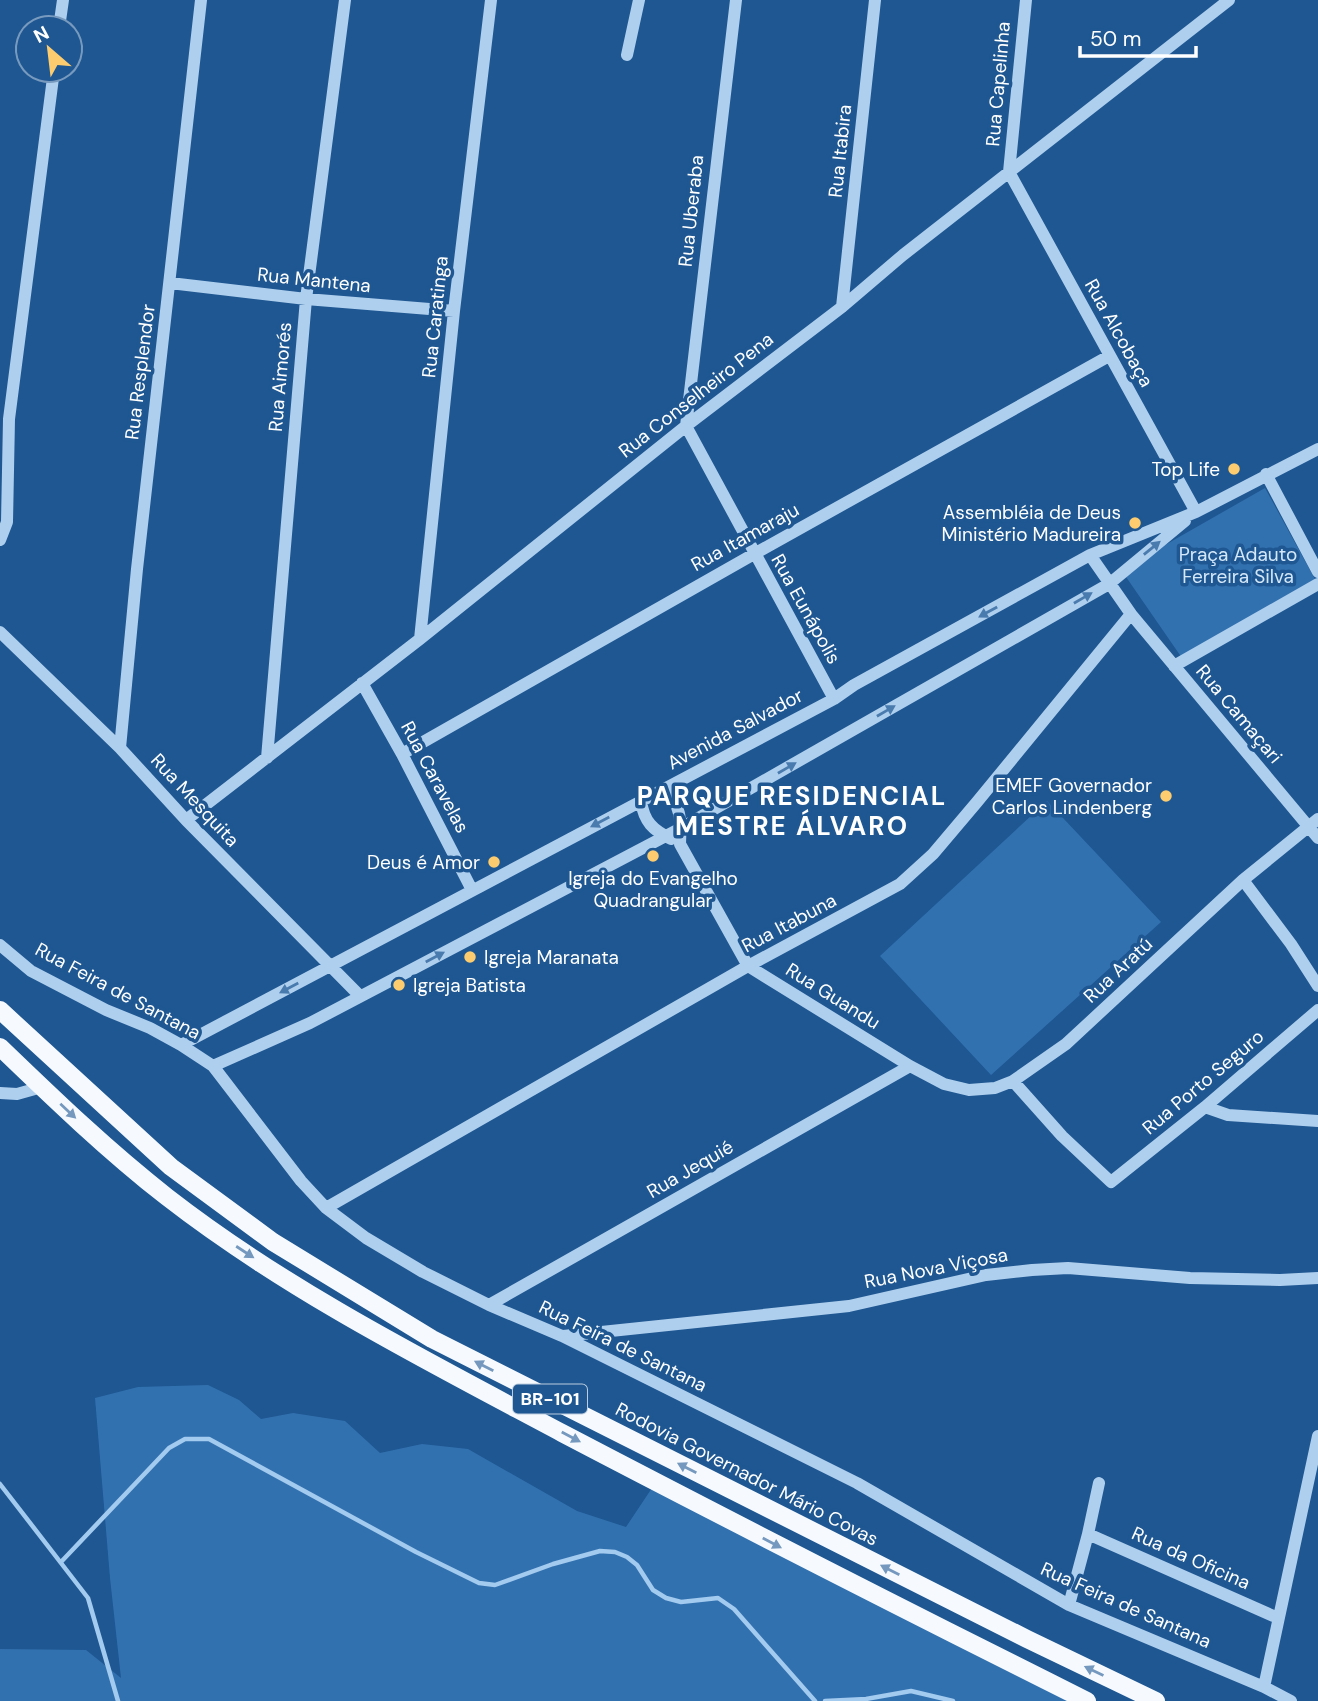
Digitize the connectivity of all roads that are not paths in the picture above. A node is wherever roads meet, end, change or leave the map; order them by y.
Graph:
1 (201, 0) edge
2 (345, 0) edge
3 (491, 0) edge
4 (639, 0) edge
5 (736, 0) edge
6 (876, 0) edge
7 (1026, 0) edge
8 (1229, 0) edge
9 (1218, 4) edge
10 (627, 55) dead end
11 (52, 84) edge
12 (1009, 172) junction
13 (170, 283) junction
14 (306, 299) junction
15 (842, 307) junction
16 (454, 312) junction
17 (1109, 356) junction
18 (0, 405) edge
19 (9, 419) junction
20 (686, 426) junction
21 (1318, 449) edge
22 (1266, 474) junction
23 (1196, 512) junction
24 (0, 540) edge
25 (754, 554) junction
26 (1090, 555) junction
27 (1318, 572) edge
28 (1109, 584) junction
29 (1318, 584) edge
30 (1130, 614) junction
31 (0, 632) edge
32 (420, 639) junction
33 (1174, 666) junction
34 (362, 683) junction
35 (834, 699) junction
36 (120, 748) junction
37 (402, 754) junction
38 (267, 758) junction
39 (663, 789) junction
40 (641, 801) junction
41 (186, 820) junction
42 (1313, 824) edge
43 (681, 828) junction
44 (666, 836) junction
45 (1318, 838) edge
46 (680, 844) junction
47 (1243, 880) junction
48 (472, 890) junction
49 (0, 945) edge
50 (331, 966) junction
51 (748, 966) junction
52 (1318, 986) edge
53 (359, 996) junction
54 (0, 1010) edge
55 (1318, 1010) edge
56 (181, 1045) junction
57 (0, 1047) edge
58 (213, 1066) junction
59 (910, 1066) junction
60 (1013, 1081) junction
61 (42, 1087) junction
62 (0, 1093) edge
63 (1205, 1107) junction
64 (1318, 1121) edge
65 (326, 1208) junction
66 (1318, 1278) edge
67 (489, 1305) junction
68 (562, 1336) junction
69 (1318, 1436) edge
70 (1098, 1482) dead end
71 (1088, 1534) junction
72 (1069, 1605) junction
73 (1278, 1618) junction
74 (1264, 1687) junction
75 (1087, 1701) edge
76 (1156, 1701) edge
77 (1291, 1701) edge

1 - 13 street, Rua Resplendor
2 - 14 street, Rua Aimorés
3 - 16 street, Rua Caratinga
4 - 10 street
5 - 20 street, Rua Uberaba
6 - 15 street, Rua Itabira
7 - 12 street, Rua Capelinha
8 - 9 street, Rua Conselheiro Pena
9 - 12 street, Rua Conselheiro Pena
11 - 19 street
12 - 15 street, Rua Conselheiro Pena
12 - 17 street, Rua Alcobaça
13 - 14 street, Rua Mantena
13 - 36 street, Rua Resplendor
14 - 16 street, Rua Mantena
14 - 38 street, Rua Aimorés
15 - 20 street, Rua Conselheiro Pena
16 - 32 street, Rua Caratinga
17 - 23 street, Rua Alcobaça
17 - 25 street, Rua Itamaraju
18 - 19 street
19 - 24 street
20 - 25 street, Rua Eunápolis
20 - 32 street, Rua Conselheiro Pena
21 - 22 street, Avenida Salvador
22 - 23 street, Avenida Salvador
22 - 27 street
23 - 26 street, Avenida Salvador
28 -> 23 street, Avenida Salvador
25 - 35 street, Rua Eunápolis
25 - 37 street, Rua Itamaraju
26 - 28 street
26 -> 35 street, Avenida Salvador
28 - 30 street
43 -> 28 street, Avenida Salvador
29 - 33 street
30 - 33 street, Rua Camaçari
30 - 51 street, Rua Itabuna
31 - 36 street, Rua Mesquita
32 - 34 street, Rua Conselheiro Pena
33 - 42 street, Rua Camaçari
34 - 37 street, Rua Caravelas
34 - 38 street, Rua Conselheiro Pena
35 - 39 street, Avenida Salvador
36 - 41 street, Rua Mesquita
37 - 48 street, Rua Caravelas
38 - 41 street, Rua Conselheiro Pena
39 - 40 street, Avenida Salvador
39 - 43 street
40 - 44 street
40 -> 48 street, Avenida Salvador
41 - 50 street, Rua Mesquita
42 - 45 street, Rua Camaçari
42 - 47 street, Rua Aratú
43 - 44 street, Avenida Salvador
43 - 46 street
44 - 46 street
53 -> 44 street, Avenida Salvador
46 - 51 street, Rua Guandu
47 - 52 street
47 - 60 street, Rua Aratú
48 - 50 street, Avenida Salvador
49 - 56 street, Rua Feira de Santana
50 - 53 street, Rua Mesquita
50 -> 56 street, Avenida Salvador
51 - 59 street, Rua Guandu
51 - 65 street, Rua Itabuna
53 - 58 street, Avenida Salvador
76 -> 54 main road, Rodovia Governador Mário Covas / BR-101
55 - 63 street, Rua Porto Seguro
56 - 58 street, Rua Feira de Santana
57 - 61 main road, BR-101
58 - 65 street, Rua Feira de Santana
59 - 60 street, Rua Aratú
59 - 67 street, Rua Jequié
60 - 63 street, Rua Porto Seguro
61 - 62 street
61 -> 75 main road, BR-101
63 - 64 street
65 - 67 street, Rua Feira de Santana
66 - 68 street, Rua Nova Viçosa
67 - 68 street, Rua Feira de Santana
68 - 72 street, Rua Feira de Santana
69 - 73 street
70 - 71 street
71 - 72 street
71 - 73 street, Rua da Oficina
72 - 74 street, Rua Feira de Santana
73 - 74 street
74 - 77 street, Rua Feira de Santana

